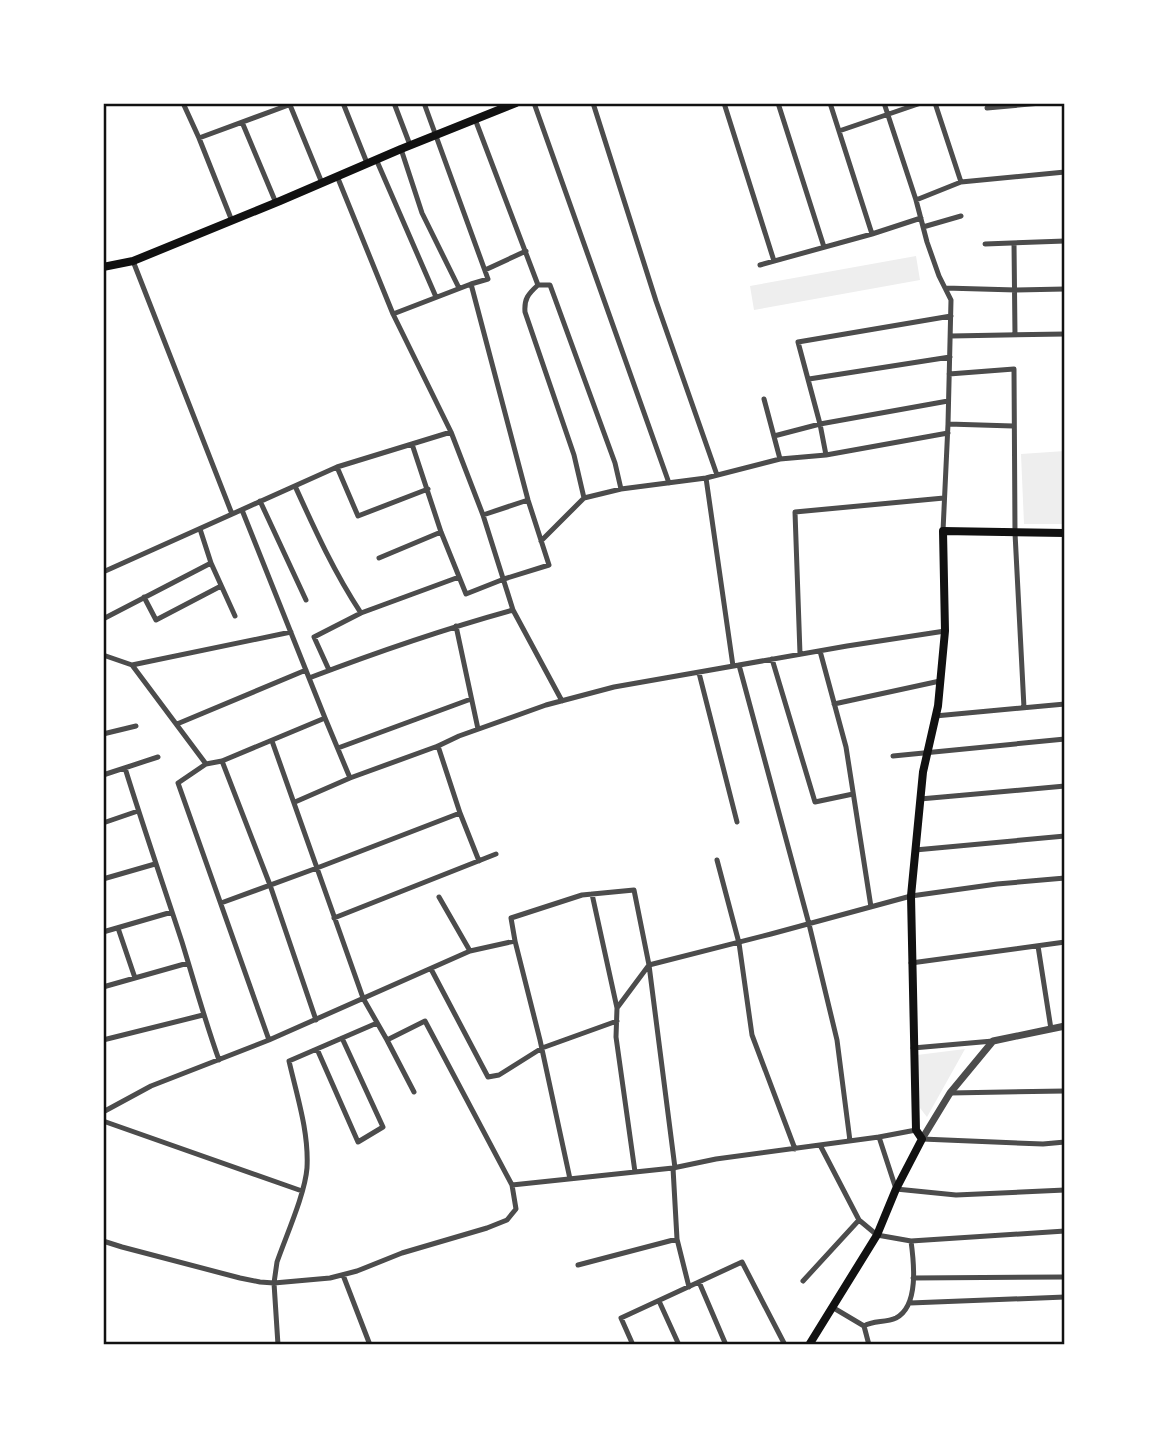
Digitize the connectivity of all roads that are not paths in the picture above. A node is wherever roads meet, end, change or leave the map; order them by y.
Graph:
1 (183, 103) edge
2 (344, 103) edge
3 (394, 103) edge
4 (424, 103) edge
5 (516, 103) edge
6 (534, 103) edge
7 (593, 103) edge
8 (724, 103) edge
9 (778, 103) edge
10 (830, 103) edge
11 (884, 103) edge
12 (921, 103) edge
13 (935, 103) edge
14 (1041, 103) edge
15 (292, 104) edge
16 (498, 107) edge
17 (987, 108) dead end
18 (888, 114) junction
19 (475, 119) junction
20 (242, 122) junction
21 (839, 131) junction
22 (437, 135) junction
23 (199, 138) junction
24 (410, 145) junction
25 (401, 149) junction
26 (376, 159) junction
27 (367, 163) junction
28 (1065, 172) edge
29 (337, 176) junction
30 (961, 182) junction
31 (322, 183) junction
32 (916, 200) junction
33 (276, 202) junction
34 (961, 216) dead end
35 (921, 218) junction
36 (232, 221) junction
37 (923, 227) junction
38 (872, 234) junction
39 (1065, 242) edge
40 (1014, 243) junction
41 (985, 244) dead end
42 (824, 247) junction
43 (526, 251) junction
44 (133, 261) junction
45 (774, 261) junction
46 (760, 265) dead end
47 (103, 267) edge
48 (485, 270) junction
49 (471, 284) junction
50 (538, 285) junction
51 (459, 288) junction
52 (945, 288) junction
53 (1065, 289) edge
54 (1016, 290) junction
55 (436, 297) junction
56 (393, 314) junction
57 (951, 316) junction
58 (1065, 334) edge
59 (1015, 335) junction
60 (951, 336) junction
61 (950, 357) junction
62 (949, 374) junction
63 (809, 379) junction
64 (764, 399) dead end
65 (948, 401) junction
66 (821, 424) junction
67 (948, 424) junction
68 (1013, 426) junction
69 (451, 432) junction
70 (948, 433) junction
71 (774, 436) junction
72 (412, 444) junction
73 (826, 455) junction
74 (780, 459) junction
75 (337, 467) junction
76 (717, 475) junction
77 (706, 478) junction
78 (669, 484) junction
79 (295, 486) junction
80 (428, 489) junction
81 (621, 489) junction
82 (584, 498) junction
83 (944, 498) junction
84 (528, 500) junction
85 (260, 501) junction
86 (242, 510) junction
87 (232, 514) junction
88 (483, 515) junction
89 (200, 529) junction
90 (943, 531) junction
91 (441, 532) junction
92 (1015, 533) junction
93 (1065, 533) edge
94 (541, 541) junction
95 (379, 558) dead end
96 (211, 563) junction
97 (103, 572) edge
98 (459, 577) junction
99 (504, 579) junction
100 (221, 586) junction
101 (144, 597) junction
102 (306, 600) dead end
103 (513, 610) junction
104 (361, 613) junction
105 (235, 616) dead end
106 (103, 619) edge
107 (456, 626) junction
108 (945, 631) junction
109 (291, 632) junction
110 (820, 651) junction
111 (800, 654) junction
112 (105, 659) edge
113 (772, 659) junction
114 (736, 665) junction
115 (132, 666) junction
116 (306, 670) junction
117 (329, 670) junction
118 (699, 673) junction
119 (309, 678) junction
120 (940, 681) junction
121 (471, 699) junction
122 (562, 701) junction
123 (834, 704) junction
124 (1065, 704) edge
125 (1024, 708) junction
126 (935, 716) junction
127 (325, 718) junction
128 (177, 724) junction
129 (136, 726) dead end
130 (478, 729) junction
131 (103, 734) edge
132 (1065, 739) edge
133 (272, 741) junction
134 (438, 746) junction
135 (338, 748) junction
136 (927, 752) junction
137 (893, 756) dead end
138 (158, 757) dead end
139 (222, 761) junction
140 (206, 764) junction
141 (125, 768) junction
142 (103, 775) edge
143 (350, 778) junction
144 (1065, 786) edge
145 (853, 794) junction
146 (920, 799) junction
147 (295, 802) junction
148 (138, 810) junction
149 (460, 813) junction
150 (737, 822) dead end
151 (103, 823) edge
152 (1065, 836) edge
153 (915, 850) junction
154 (496, 855) dead end
155 (717, 860) dead end
156 (479, 861) junction
157 (155, 864) junction
158 (317, 868) junction
159 (1065, 878) edge
160 (103, 879) edge
161 (270, 885) junction
162 (592, 894) junction
163 (911, 896) junction
164 (439, 898) dead end
165 (221, 902) junction
166 (871, 907) junction
167 (172, 912) junction
168 (334, 918) junction
169 (810, 924) junction
170 (118, 928) junction
171 (103, 932) edge
172 (515, 941) junction
173 (1065, 942) edge
174 (739, 943) junction
175 (1038, 946) junction
176 (470, 951) junction
177 (188, 963) junction
178 (911, 963) junction
179 (649, 965) junction
180 (431, 969) junction
181 (135, 978) junction
182 (103, 986) edge
183 (363, 999) junction
184 (617, 1008) junction
185 (203, 1015) junction
186 (316, 1020) junction
187 (617, 1021) junction
188 (377, 1023) junction
189 (1065, 1026) edge
190 (1051, 1029) junction
191 (342, 1038) junction
192 (103, 1040) edge
193 (269, 1040) junction
194 (387, 1040) junction
195 (993, 1041) junction
196 (542, 1048) junction
197 (913, 1048) junction
198 (317, 1049) junction
199 (219, 1060) junction
200 (1065, 1091) edge
201 (414, 1092) dead end
202 (950, 1093) junction
203 (103, 1112) edge
204 (103, 1121) edge
205 (916, 1130) junction
206 (879, 1138) junction
207 (922, 1139) junction
208 (850, 1141) junction
209 (1065, 1142) edge
210 (820, 1145) junction
211 (795, 1149) junction
212 (674, 1168) junction
213 (635, 1172) junction
214 (570, 1179) junction
215 (512, 1185) junction
216 (896, 1189) junction
217 (1065, 1190) edge
218 (302, 1191) junction
219 (859, 1220) junction
220 (1065, 1231) edge
221 (877, 1235) junction
222 (677, 1238) junction
223 (103, 1241) edge
224 (911, 1241) junction
225 (578, 1265) dead end
226 (343, 1275) junction
227 (1065, 1277) edge
228 (913, 1278) junction
229 (803, 1281) dead end
230 (699, 1282) junction
231 (274, 1283) junction
232 (688, 1287) junction
233 (1065, 1297) edge
234 (659, 1300) junction
235 (910, 1303) junction
236 (832, 1307) junction
237 (864, 1326) junction
238 (278, 1345) edge
239 (370, 1345) edge
240 (633, 1345) edge
241 (679, 1345) edge
242 (726, 1345) edge
243 (785, 1345) edge
244 (809, 1345) edge
245 (869, 1345) edge

1 - 23 street
2 - 27 street
3 - 24 street
4 - 22 street
5 - 16 main road
6 - 78 street
7 - 76 street
8 - 45 street
9 - 42 street
10 - 21 street
11 - 18 street
12 - 18 street
13 - 30 street
14 - 17 street
15 - 20 street
15 - 31 street
16 - 19 main road
18 - 21 street
18 - 32 street
19 - 22 main road
19 - 43 street
20 - 23 street
20 - 33 street
21 - 38 street
22 - 24 main road
22 - 48 street
23 - 36 street
24 - 25 main road
25 - 26 main road
25 - 51 street
26 - 27 main road
26 - 55 street
27 - 29 main road
28 - 30 street
29 - 31 main road
29 - 56 street
30 - 32 street
31 - 33 main road
32 - 35 street
33 - 36 main road
34 - 37 street
35 - 37 street
35 - 38 street
36 - 44 main road
37 - 52 street
38 - 42 street
39 - 40 street
40 - 41 street
40 - 54 street
42 - 45 street
43 - 48 street
43 - 50 street
44 - 47 main road
44 - 87 street
45 - 46 street
48 - 49 street
49 - 51 street
49 - 84 street
50 - 81 street
50 - 82 street
51 - 55 street
52 - 54 street
52 - 57 street
53 - 54 street
54 - 59 street
55 - 56 street
56 - 69 street
57 - 60 street
57 - 63 street
58 - 59 street
59 - 60 street
60 - 61 street
61 - 62 street
61 - 63 street
62 - 65 street
62 - 68 street
63 - 66 street
64 - 71 street
65 - 66 street
65 - 67 street
66 - 71 street
66 - 73 street
67 - 68 street
67 - 70 street
68 - 92 street
69 - 72 street
69 - 88 street
70 - 73 street
70 - 83 street
71 - 74 street
72 - 75 street
72 - 80 street
73 - 74 street
74 - 76 street
75 - 79 street
75 - 80 street
76 - 77 street
77 - 78 street
77 - 114 street
78 - 81 street
79 - 85 street
79 - 104 street
80 - 91 street
81 - 82 street
82 - 94 street
83 - 90 street
83 - 111 street
84 - 88 street
84 - 94 street
85 - 86 street
85 - 102 street
86 - 87 street
86 - 109 street
87 - 89 street
88 - 99 street
89 - 96 street
89 - 97 street
90 - 92 main road
90 - 108 main road
91 - 95 street
91 - 98 street
92 - 93 main road
92 - 125 street
94 - 99 street
96 - 100 street
96 - 101 street
98 - 99 street
98 - 104 street
99 - 103 street
100 - 101 street
100 - 105 street
101 - 106 street
103 - 107 street
103 - 122 street
104 - 117 street
107 - 117 street
107 - 121 street
108 - 110 street
108 - 120 main road
109 - 115 street
109 - 116 street
110 - 111 street
110 - 123 street
111 - 113 street
112 - 115 street
113 - 114 street
113 - 145 street
114 - 118 street
114 - 169 street
115 - 128 street
116 - 119 street
116 - 128 street
117 - 119 street
118 - 122 street
118 - 150 street
119 - 127 street
120 - 123 street
120 - 126 main road
121 - 130 street
121 - 135 street
122 - 130 street
123 - 145 street
124 - 125 street
125 - 126 street
126 - 136 main road
127 - 133 street
127 - 135 street
128 - 140 street
129 - 131 street
130 - 134 street
132 - 136 street
133 - 139 street
133 - 147 street
134 - 143 street
134 - 149 street
135 - 143 street
136 - 137 street
136 - 146 main road
138 - 141 street
139 - 140 street
139 - 161 street
140 - 165 street
141 - 142 street
141 - 148 street
143 - 147 street
144 - 146 street
145 - 166 street
146 - 153 main road
147 - 158 street
148 - 151 street
148 - 157 street
149 - 156 street
149 - 158 street
152 - 153 street
153 - 163 main road
154 - 156 street
155 - 174 street
156 - 168 street
157 - 160 street
157 - 167 street
158 - 161 street
158 - 168 street
159 - 163 street
161 - 165 street
161 - 186 street
162 - 172 street
162 - 179 street
162 - 184 street
163 - 166 street
163 - 178 main road
164 - 176 street
165 - 193 street
166 - 169 street
167 - 170 street
167 - 177 street
168 - 183 street
169 - 174 street
169 - 208 street
170 - 171 street
170 - 181 street
172 - 176 street
172 - 196 street
173 - 175 street
174 - 179 street
174 - 211 street
175 - 178 street
175 - 190 street
176 - 180 street
177 - 181 street
177 - 185 street
178 - 197 main road
179 - 184 street
179 - 212 street
180 - 183 street
180 - 196 street
181 - 182 street
183 - 186 street
183 - 188 street
184 - 187 street
185 - 192 street
185 - 199 street
186 - 193 street
187 - 196 street
187 - 213 street
188 - 191 street
188 - 194 street
189 - 190 street
190 - 195 street
191 - 198 street
191 - 198 street
193 - 199 street
194 - 201 street
194 - 215 street
195 - 197 street
195 - 202 street
196 - 214 street
197 - 205 main road
198 - 218 street
199 - 203 street
200 - 202 street
202 - 207 street
204 - 218 street
205 - 206 street
205 - 207 main road
206 - 208 street
206 - 216 street
207 - 209 street
207 - 216 main road
208 - 210 street
210 - 211 street
210 - 219 street
211 - 212 street
212 - 213 street
212 - 222 street
213 - 214 street
214 - 215 street
215 - 226 street
216 - 217 street
216 - 221 main road
218 - 231 street
219 - 221 street
219 - 229 street
220 - 224 street
221 - 224 street
221 - 236 main road
222 - 225 street
222 - 232 street
223 - 231 street
224 - 228 street
226 - 231 street
226 - 239 street
227 - 228 street
228 - 235 street
230 - 232 street
230 - 242 street
230 - 243 street
231 - 238 street
232 - 234 street
233 - 235 street
234 - 240 street
234 - 241 street
235 - 237 street
236 - 237 street
236 - 244 main road
237 - 245 street

